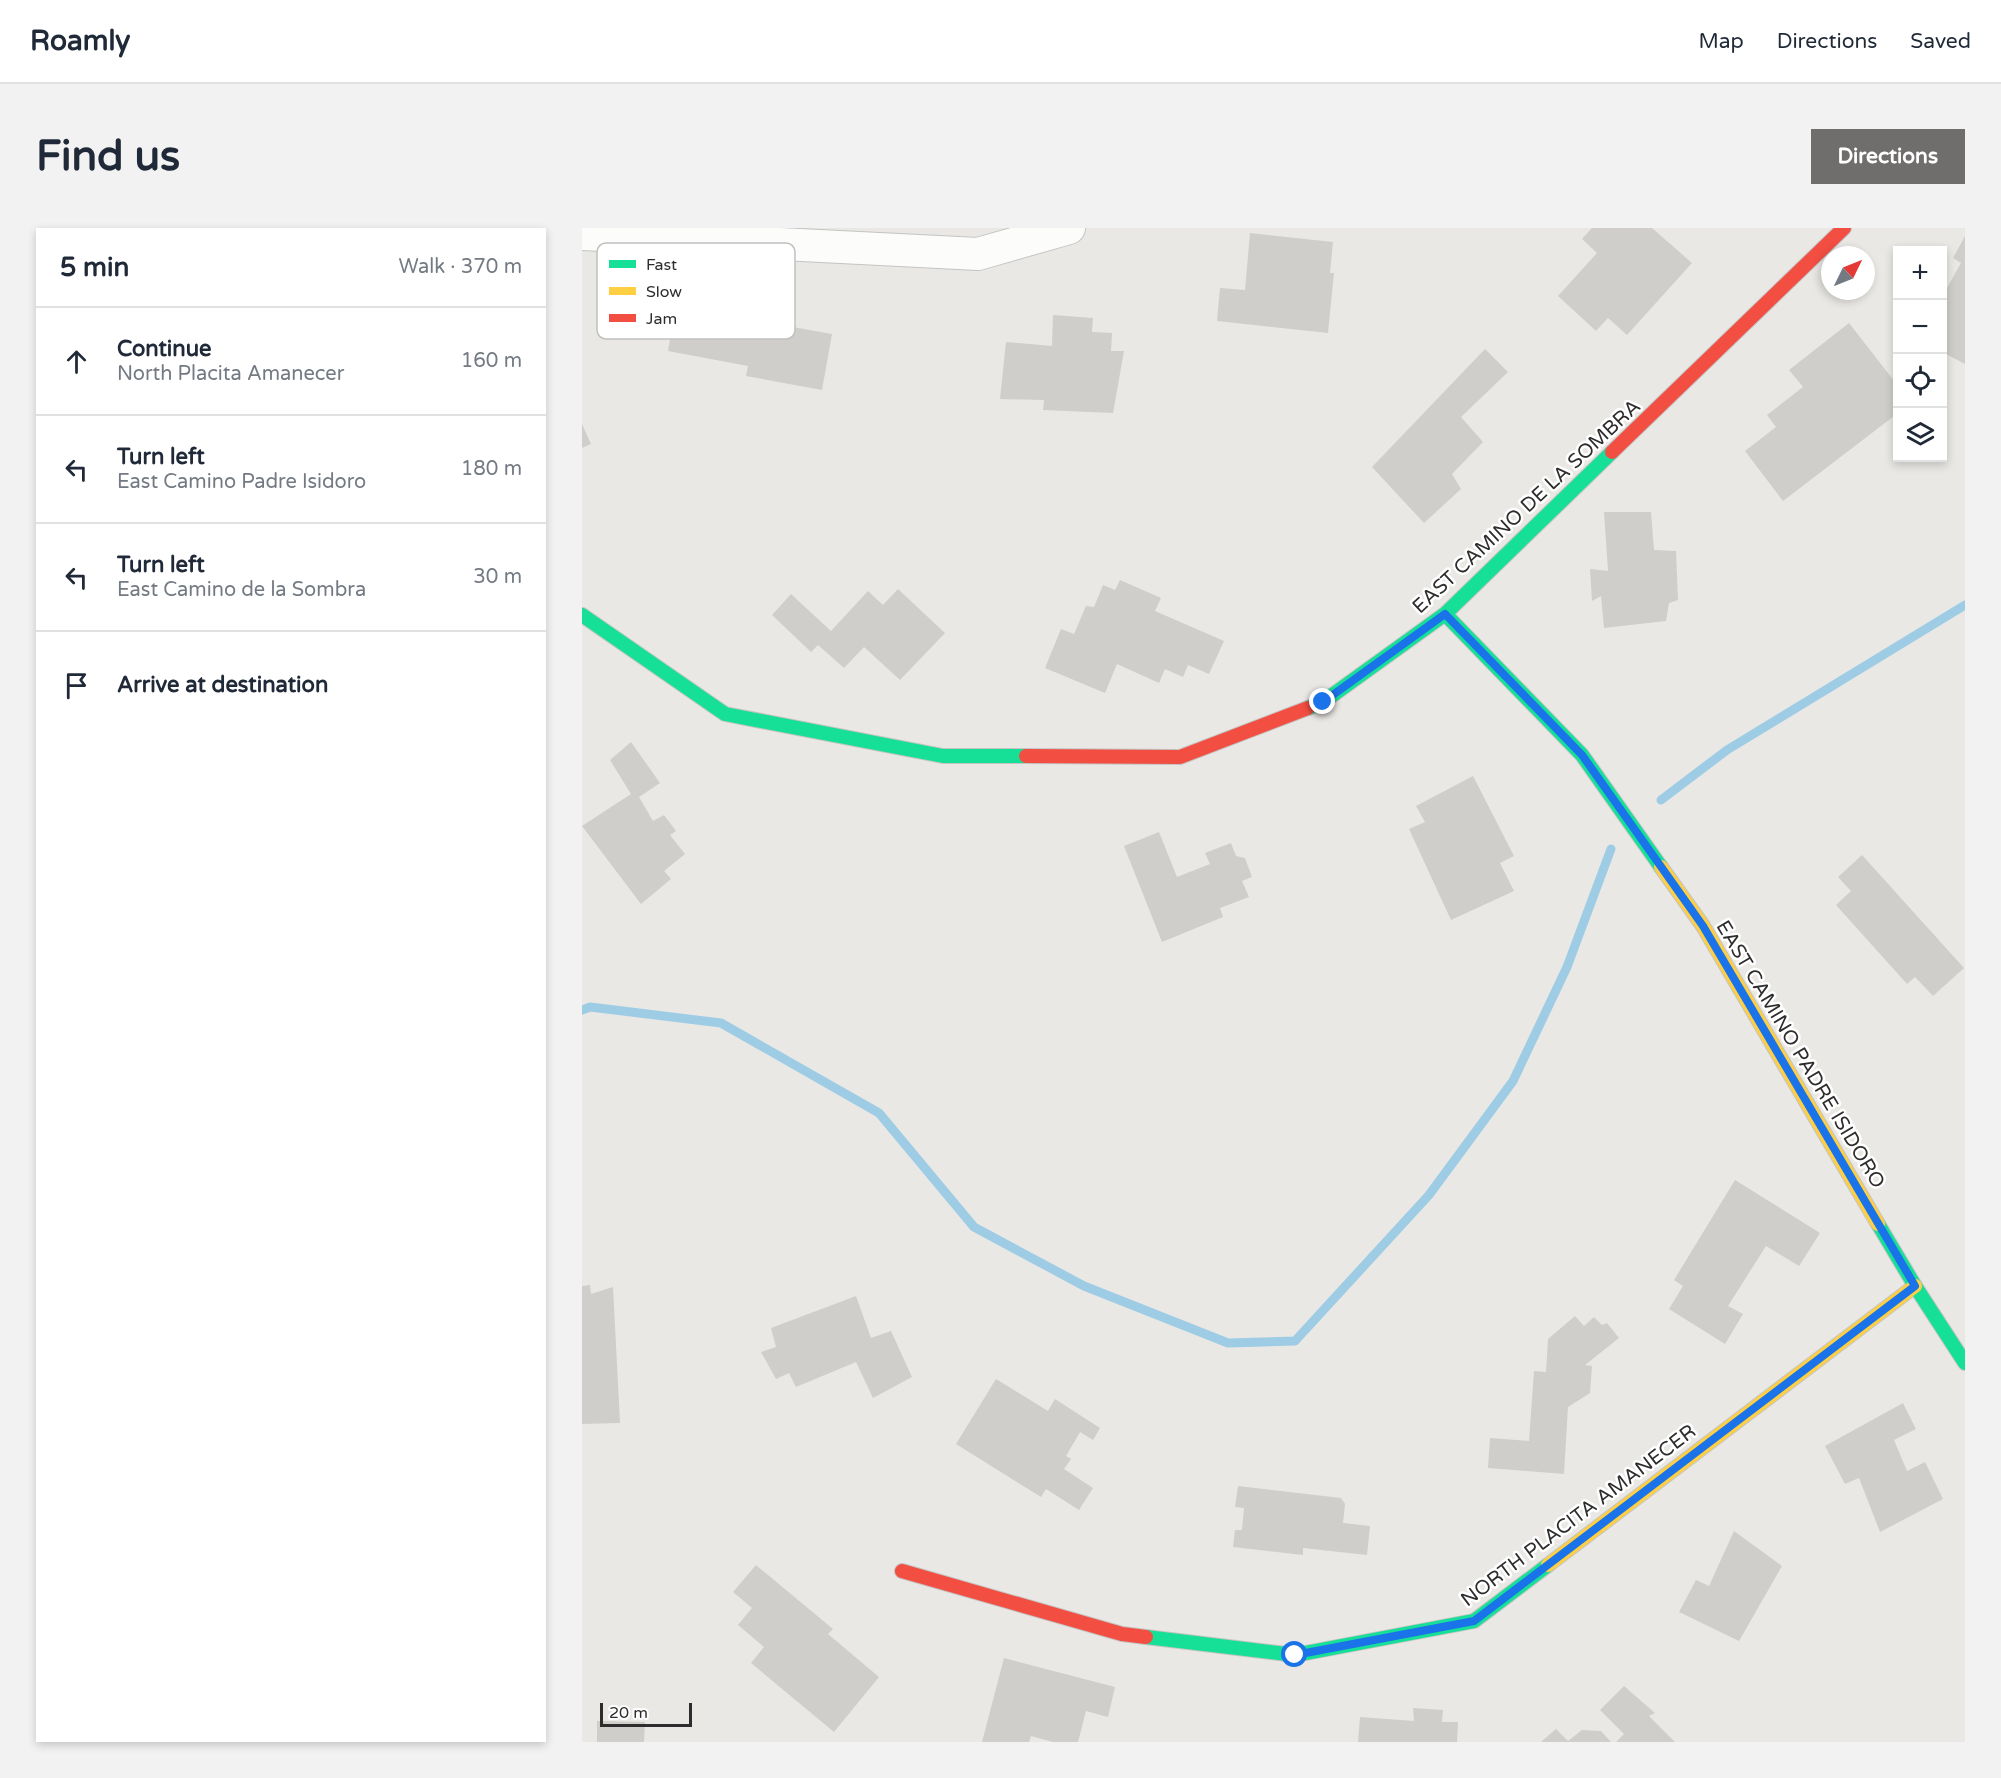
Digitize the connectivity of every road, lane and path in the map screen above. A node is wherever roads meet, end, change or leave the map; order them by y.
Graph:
1 (1069, 228) edge
2 (1844, 228) edge
3 (582, 234) edge
4 (760, 243) edge
5 (795, 245) edge
6 (1445, 614) junction
7 (582, 615) edge
8 (1915, 1286) junction
9 (1965, 1363) edge
10 (902, 1571) dead end

1 - 5 street
2 - 6 street, EAST CAMINO DE LA SOMBRA
3 - 4 street
6 - 7 street, EAST CAMINO DE LA SOMBRA
6 - 8 street, EAST CAMINO PADRE ISIDORO
8 - 9 street, EAST CAMINO PADRE ISIDORO
8 - 10 street, NORTH PLACITA AMANECER

